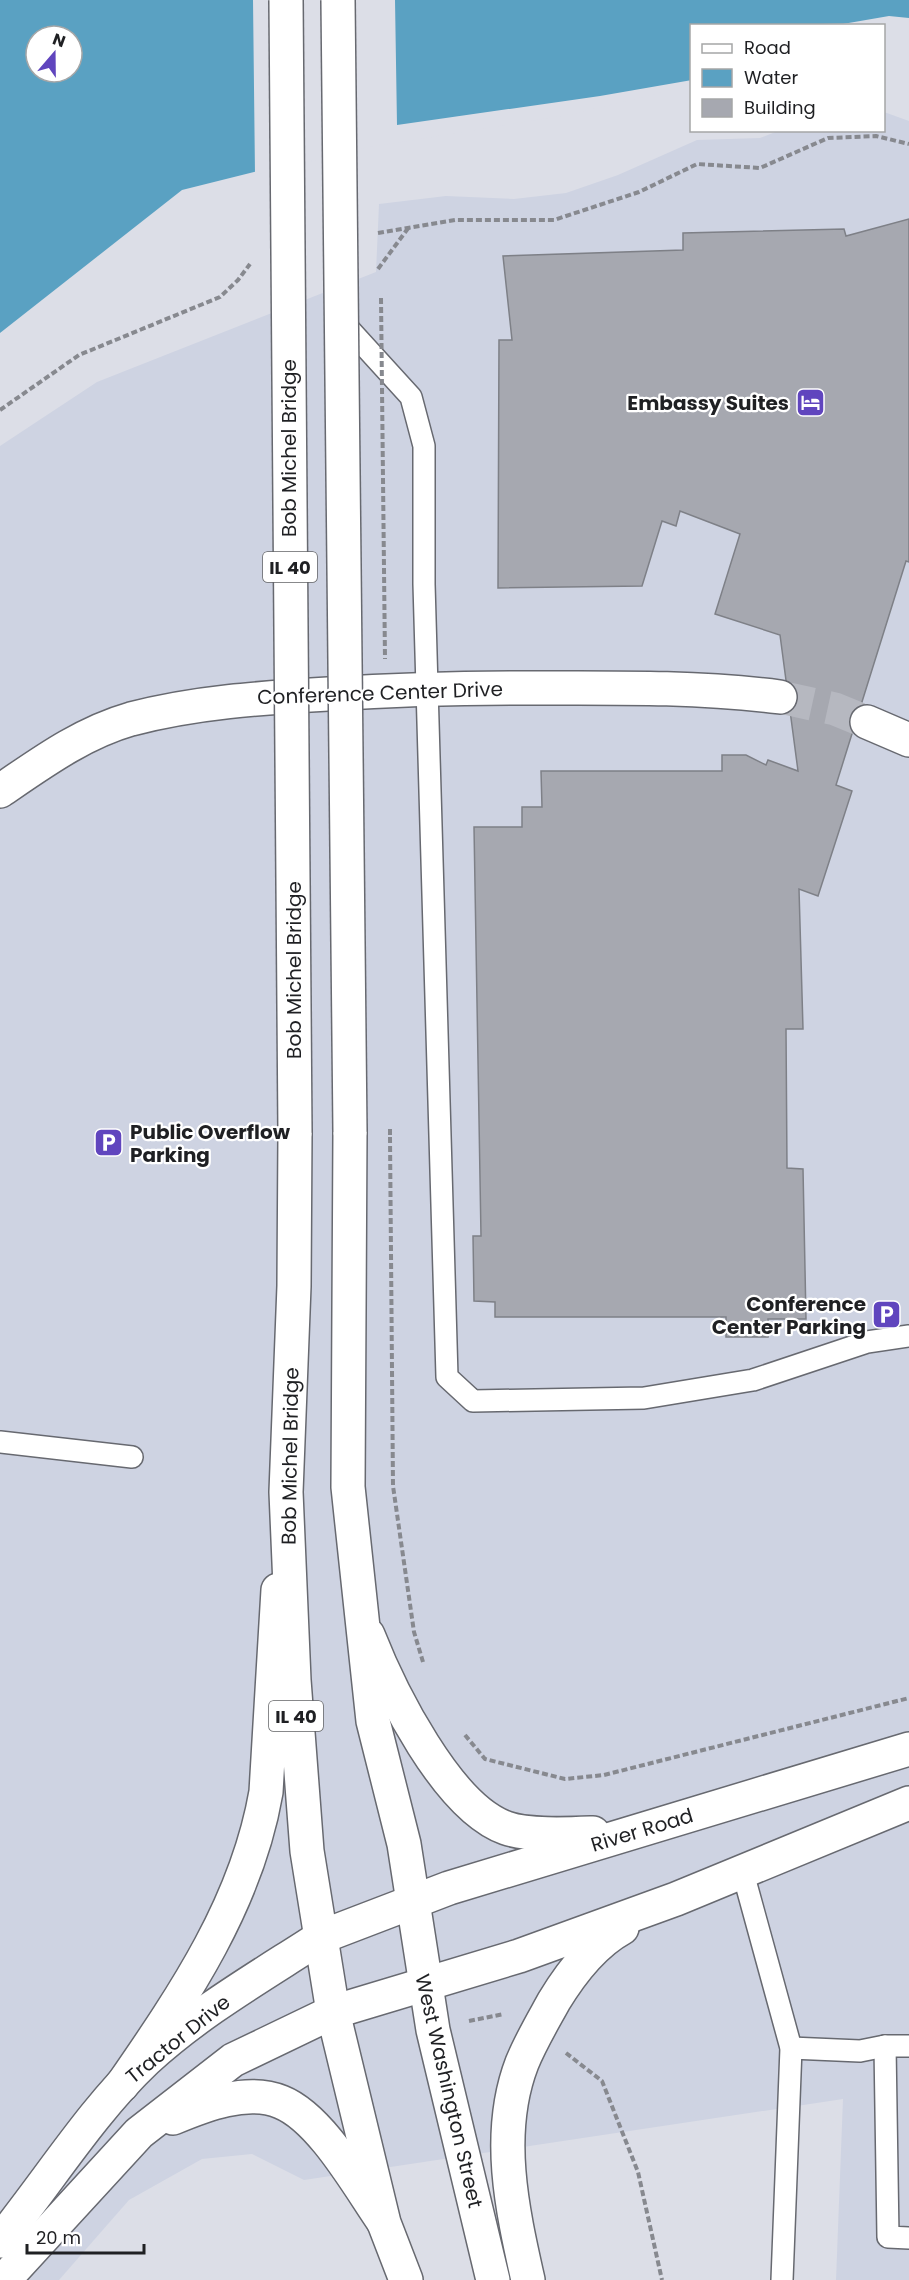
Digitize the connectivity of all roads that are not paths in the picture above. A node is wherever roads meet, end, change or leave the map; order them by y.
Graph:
1 (286, 0) edge
2 (338, 0) edge
3 (339, 318) dead end
4 (427, 688) junction
5 (780, 697) tunnel mouth
6 (867, 722) tunnel mouth
7 (909, 740) edge
8 (0, 791) edge
9 (909, 1336) edge
10 (0, 1442) edge
11 (132, 1457) dead end
12 (286, 1492) junction
13 (362, 1619) junction
14 (909, 1749) edge
15 (909, 1803) edge
16 (689, 1816) junction
17 (743, 1872) junction
18 (676, 1899) junction
19 (412, 1901) junction
20 (375, 1915) joint
21 (321, 1937) junction
22 (411, 1990) junction
23 (333, 2012) junction
24 (885, 2046) junction
25 (909, 2046) edge
26 (791, 2048) junction
27 (122, 2085) junction
28 (139, 2133) junction
29 (384, 2223) junction
30 (9, 2238) edge
31 (909, 2238) edge
32 (2, 2280) edge
33 (406, 2280) edge
34 (493, 2280) edge
35 (528, 2280) edge
36 (782, 2280) edge

1 - 12 main road, Bob Michel Bridge / IL 40, bridge
2 - 13 main road, IL 40, bridge
3 - 4 lane
4 - 5 main road, Conference Center Drive
4 - 8 main road, Conference Center Drive
4 - 9 lane
6 - 7 main road
10 - 11 lane
12 - 21 main road, Bob Michel Bridge / IL 40
12 - 27 main road
13 - 16 main road
13 - 19 main road, IL 40
14 - 16 main road, River Road
15 - 17 main road
16 - 19 main road, River Road
17 - 18 main road
17 - 26 lane
18 - 22 main road
18 - 35 main road
19 - 20 main road, River Road
19 - 22 main road, West Washington Street / IL 40
20 - 21 main road, Tractor Drive
21 - 23 main road, IL 40
21 - 27 main road, Tractor Drive
22 - 23 main road, Tractor Drive
22 - 34 main road, West Washington Street / IL 40
23 - 28 main road, Tractor Drive
23 - 29 main road, IL 40
24 - 25 lane
24 - 26 lane
24 - 31 lane
26 - 36 lane
27 - 30 main road, Tractor Drive
28 - 29 main road
28 - 30 main road, Tractor Drive
29 - 33 main road, IL 40
30 - 32 main road, Tractor Drive

